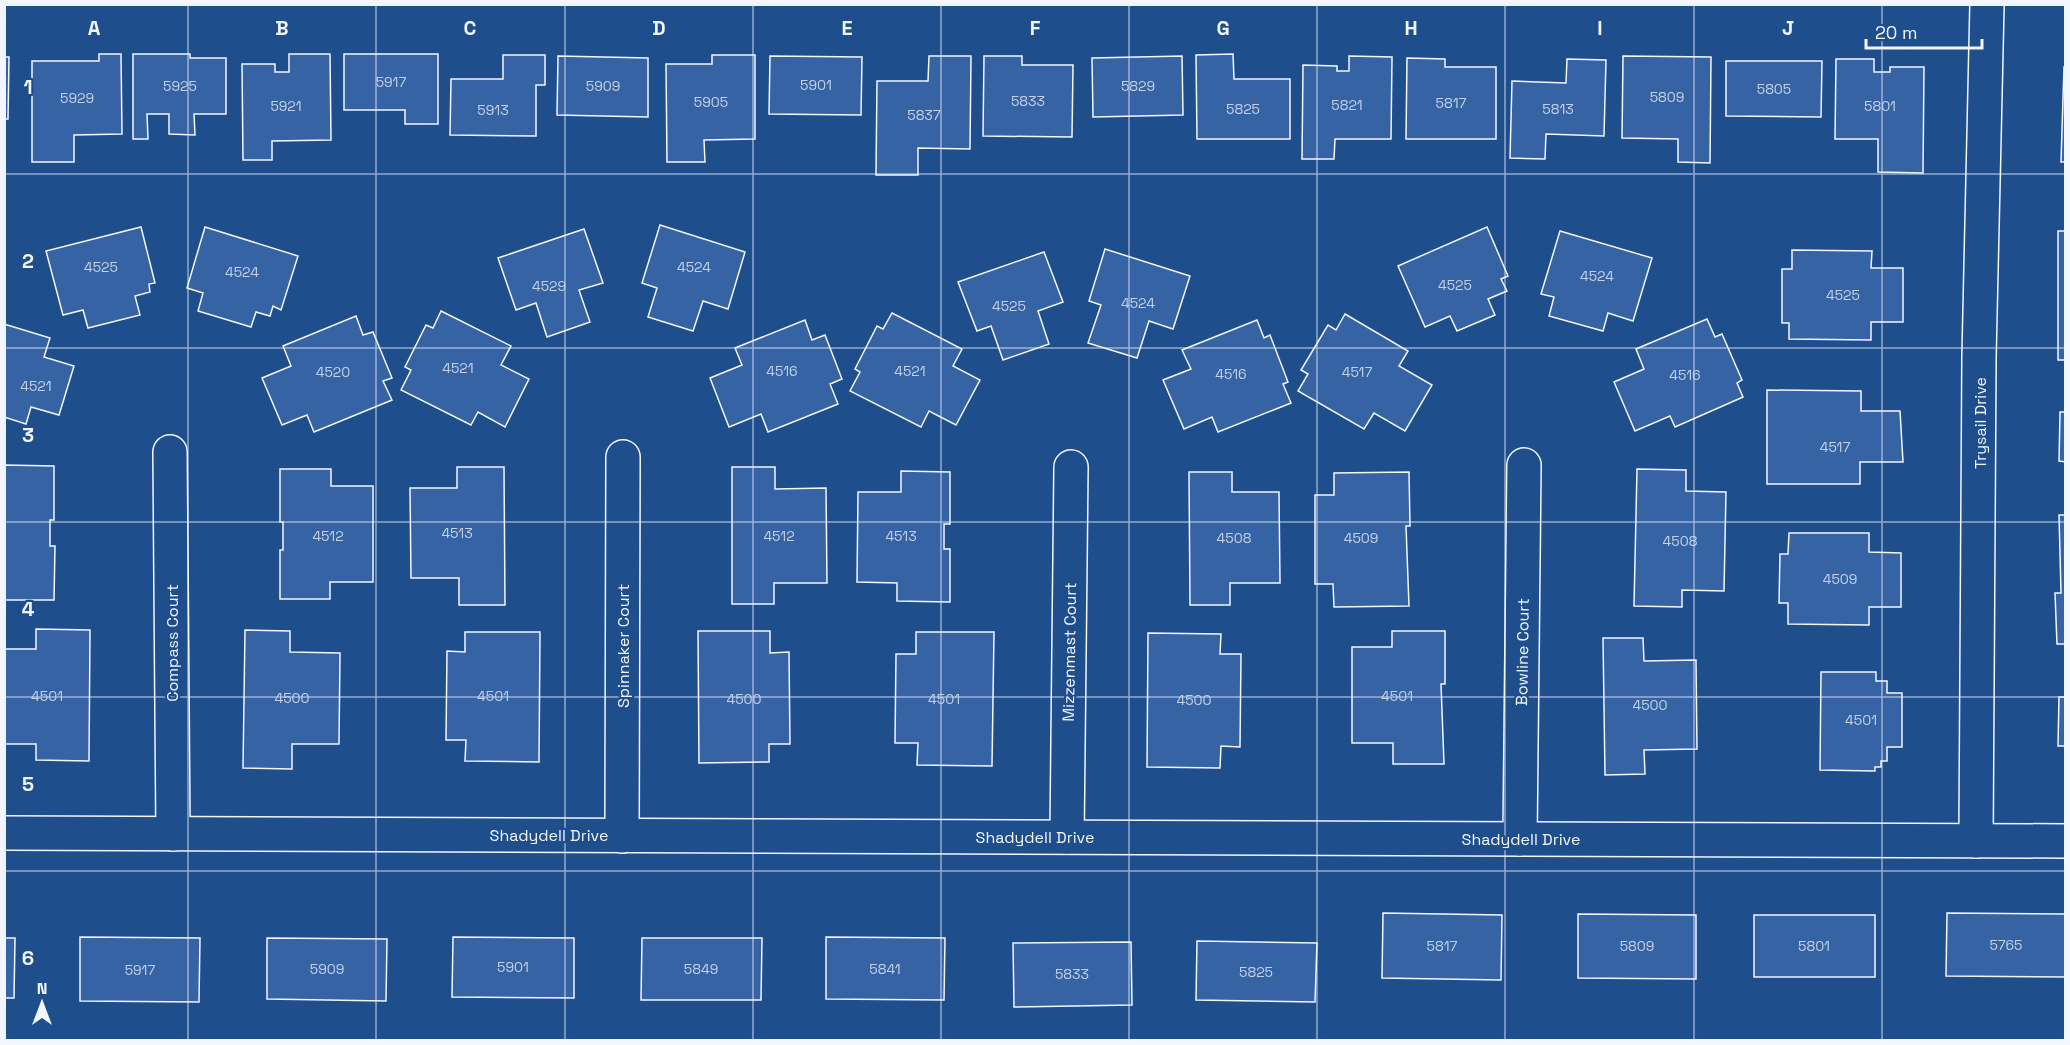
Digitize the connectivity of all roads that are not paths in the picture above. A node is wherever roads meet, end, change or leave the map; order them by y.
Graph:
1 (1987, 4) edge
2 (170, 452) dead end
3 (623, 457) dead end
4 (1524, 465) dead end
5 (1071, 467) dead end
6 (4, 833) edge
7 (173, 834) junction
8 (622, 836) junction
9 (1067, 837) junction
10 (1520, 839) junction
11 (1976, 841) junction
12 (2066, 841) edge

1 - 11 street, Trysail Drive
2 - 7 street, Compass Court
3 - 8 street, Spinnaker Court
4 - 10 street, Bowline Court
5 - 9 street, Mizzenmast Court
6 - 7 street, Shadydell Drive
7 - 8 street, Shadydell Drive
8 - 9 street, Shadydell Drive
9 - 10 street, Shadydell Drive
10 - 11 street, Shadydell Drive
11 - 12 street, Shadydell Drive

